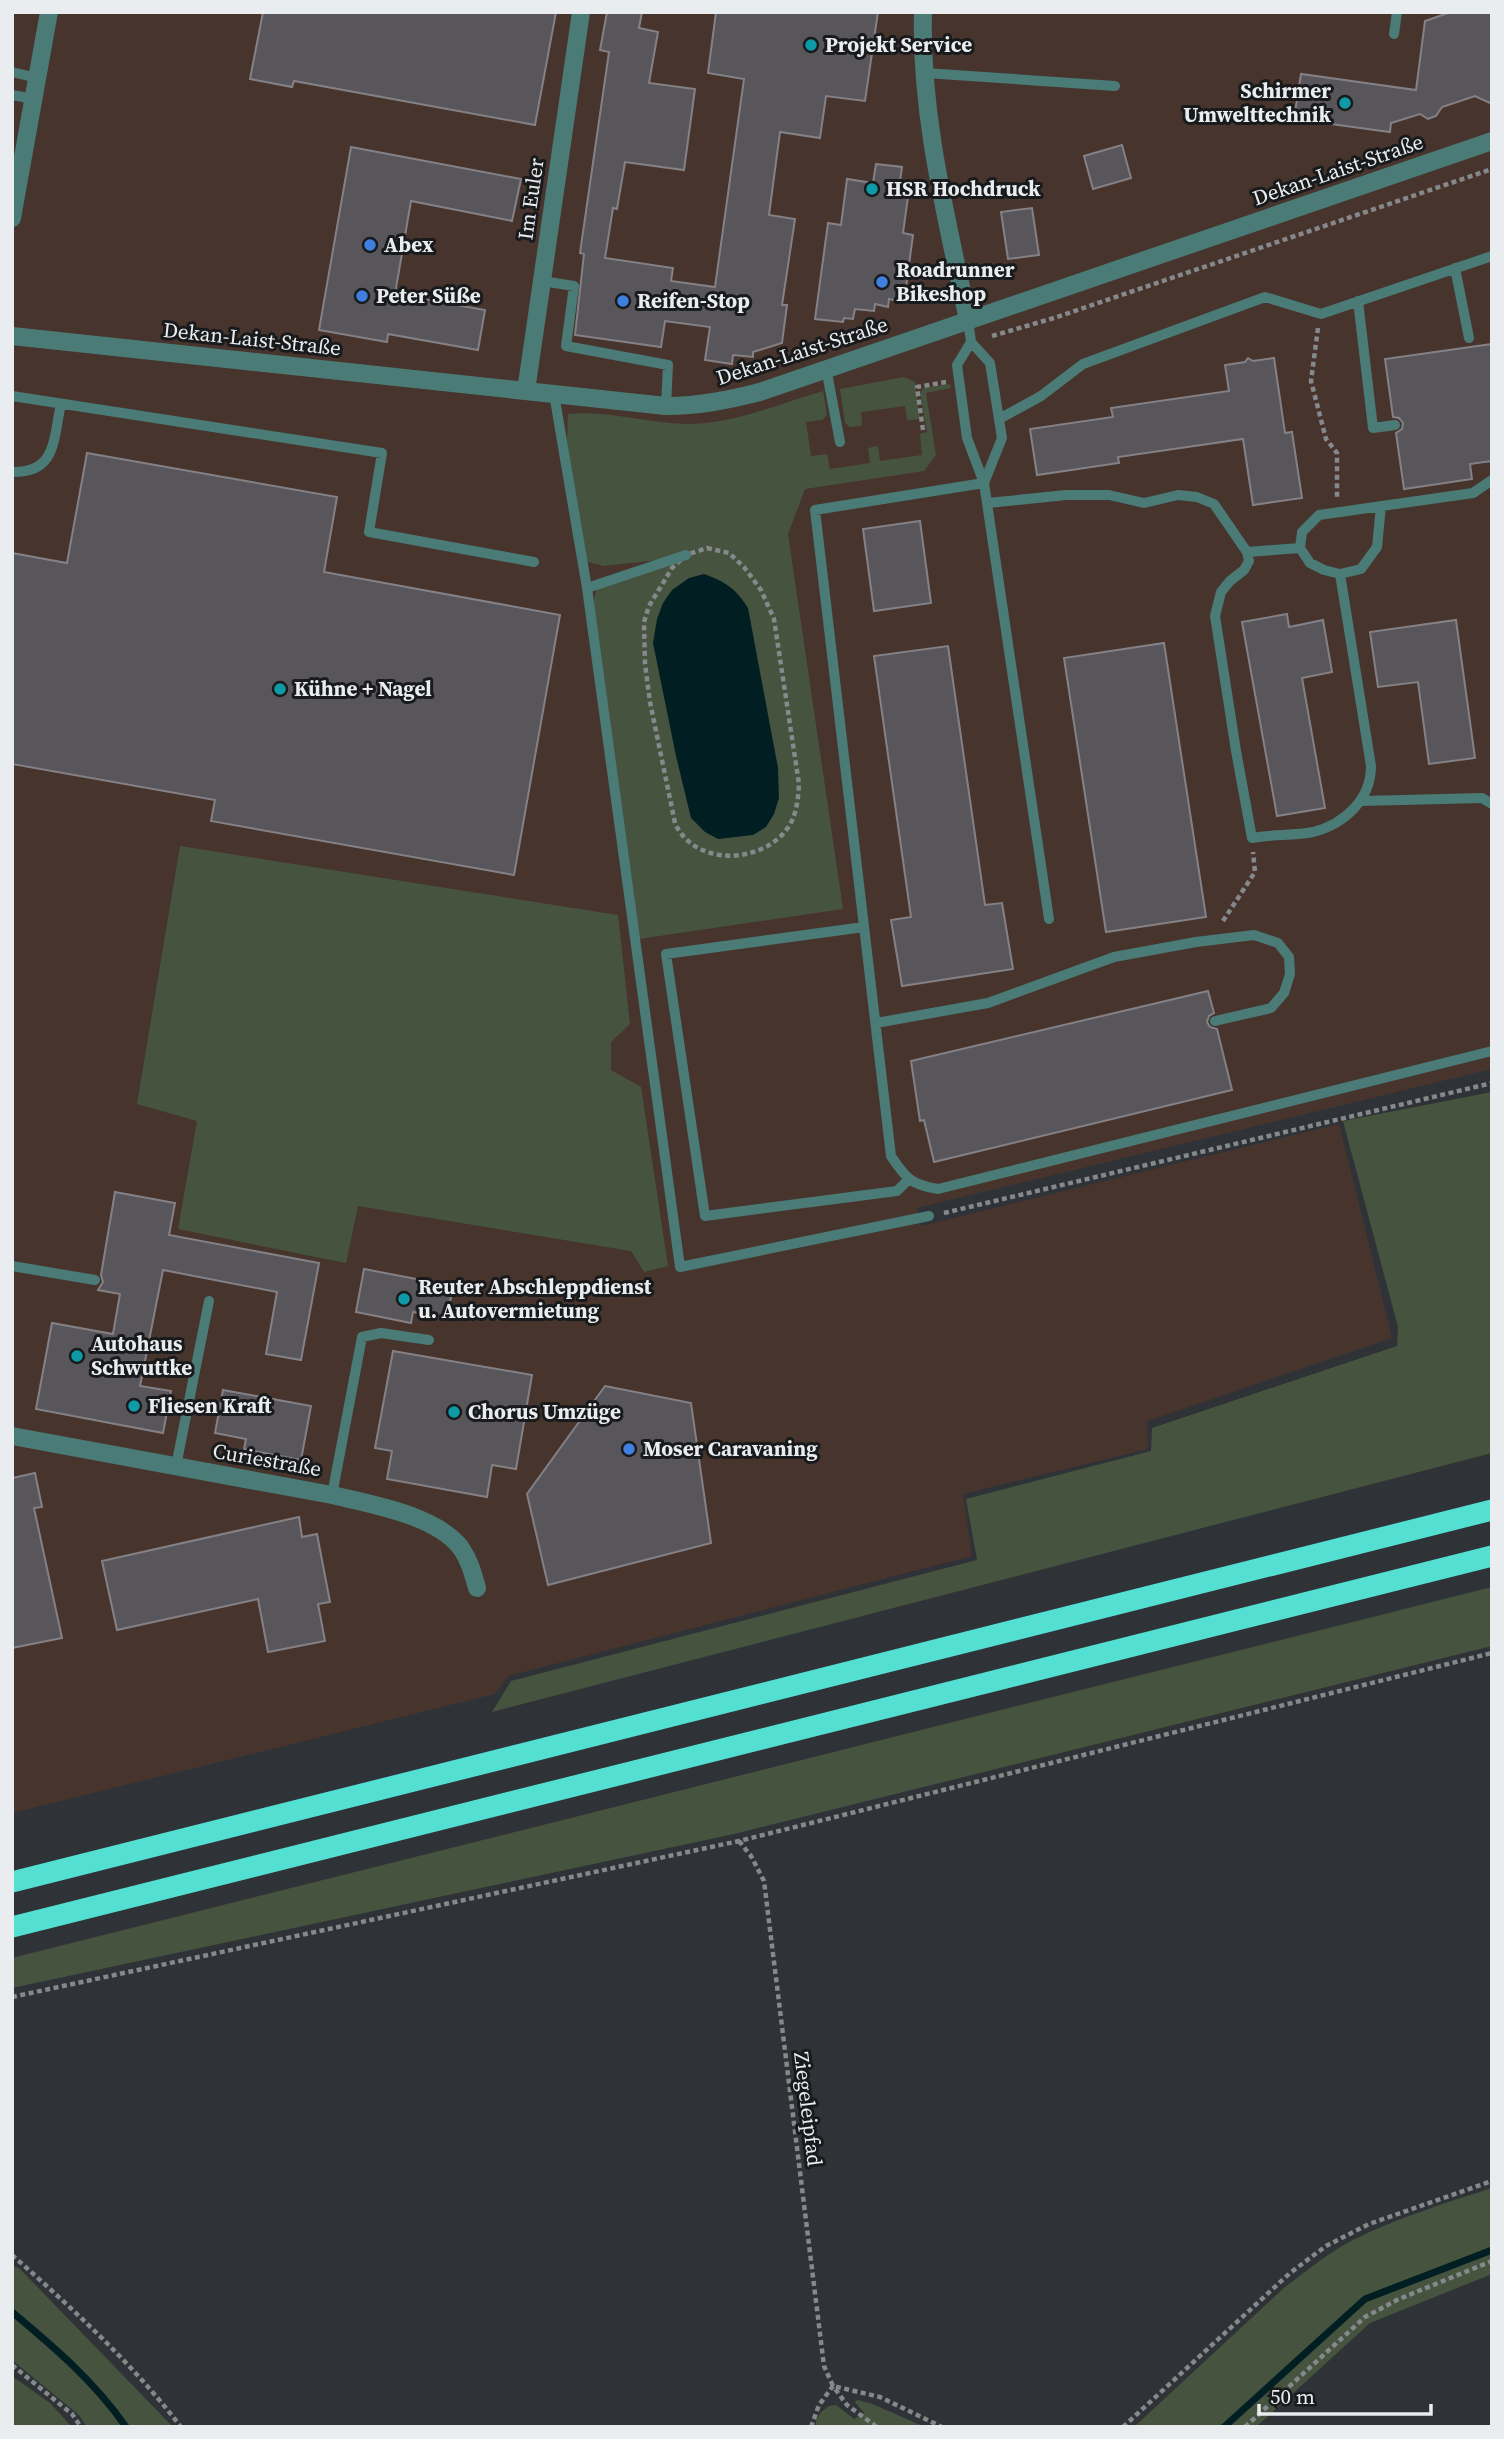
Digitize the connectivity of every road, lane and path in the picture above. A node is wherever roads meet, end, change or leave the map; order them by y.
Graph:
1 (49, 12) edge
2 (581, 12) edge
3 (923, 12) edge
4 (1397, 12) edge
5 (1394, 34) dead end
6 (12, 72) edge
7 (925, 73) junction
8 (37, 78) junction
9 (1115, 86) dead end
10 (12, 95) edge
11 (34, 99) junction
12 (1492, 142) edge
13 (1492, 169) edge
14 (12, 218) edge
15 (1492, 256) edge
16 (1455, 268) junction
17 (542, 281) junction
18 (1358, 301) junction
19 (1321, 313) junction
20 (968, 320) junction
21 (12, 336) edge
22 (1469, 338) dead end
23 (971, 342) junction
24 (826, 368) junction
25 (959, 380) junction
26 (526, 391) junction
27 (554, 394) junction
28 (12, 396) edge
29 (61, 404) junction
30 (666, 406) junction
31 (999, 419) junction
32 (1395, 425) dead end
33 (923, 430) dead end
34 (840, 442) dead end
35 (12, 472) edge
36 (1492, 480) edge
37 (984, 483) junction
38 (988, 503) junction
39 (1381, 506) junction
40 (1337, 512) junction
41 (1300, 548) junction
42 (1247, 552) junction
43 (686, 555) junction
44 (534, 562) dead end
45 (1340, 574) junction
46 (587, 588) junction
47 (1361, 801) junction
48 (1492, 804) edge
49 (1252, 838) junction
50 (1049, 919) dead end
51 (1215, 922) dead end
52 (864, 927) junction
53 (1215, 1021) dead end
54 (876, 1023) junction
55 (1492, 1051) edge
56 (1492, 1083) edge
57 (908, 1180) junction
58 (929, 1216) joint
59 (12, 1266) edge
60 (95, 1280) dead end
61 (209, 1301) dead end
62 (429, 1340) dead end
63 (12, 1436) edge
64 (176, 1466) junction
65 (332, 1495) junction
66 (1492, 1510) edge
67 (1492, 1556) edge
68 (477, 1588) dead end
69 (1492, 1653) edge
70 (739, 1841) junction
71 (12, 1882) edge
72 (12, 1927) edge
73 (12, 1997) edge
74 (1492, 2180) edge
75 (12, 2255) edge
76 (1492, 2261) edge
77 (12, 2365) edge
78 (833, 2386) junction
79 (81, 2427) edge
80 (181, 2427) edge
81 (811, 2427) edge
82 (877, 2427) edge
83 (942, 2427) edge
84 (1123, 2427) edge
85 (1245, 2427) edge

1 - 8 street
2 - 17 street, Im Euler
3 - 7 street
4 - 5 lane
6 - 8 lane
7 - 9 lane
7 - 20 street
8 - 11 street
10 - 11 lane
11 - 14 street
12 - 20 street, Dekan-Laist-Straße
13 - 23 path
15 - 16 lane
16 - 18 lane
16 - 22 lane
17 - 26 street, Im Euler
17 - 30 lane
18 - 19 lane
18 - 32 lane
19 - 31 lane
19 - 40 path
20 - 23 lane
20 - 24 street, Dekan-Laist-Straße
21 - 26 street, Dekan-Laist-Straße
23 - 25 lane
23 - 31 lane
24 - 30 street, Dekan-Laist-Straße
24 - 34 lane
25 - 33 path
25 - 37 lane
26 - 27 street, Dekan-Laist-Straße
27 - 30 street, Dekan-Laist-Straße
27 - 46 lane
28 - 29 lane
29 - 35 lane
29 - 44 lane
31 - 37 lane
36 - 39 lane
37 - 38 lane
37 - 52 lane
38 - 42 lane
38 - 50 lane
39 - 40 lane
39 - 45 lane
40 - 41 lane
41 - 42 lane
41 - 45 lane
42 - 49 lane
43 - 43 path
43 - 46 lane
45 - 47 lane
46 - 58 lane
47 - 48 lane
47 - 49 lane
49 - 51 path
52 - 54 lane
52 - 57 lane
53 - 54 lane
54 - 57 lane
55 - 57 lane
56 - 58 path
59 - 60 lane
61 - 64 lane
62 - 65 lane
63 - 64 street, Curiestraße
64 - 65 street, Curiestraße
65 - 68 street, Curiestraße
66 - 71 highway
67 - 72 highway
69 - 70 path
70 - 73 path
70 - 78 path, Ziegeleipfad
74 - 84 path
75 - 80 path
76 - 85 path
77 - 79 path
78 - 81 path
78 - 82 path, Ziegeleipfad
78 - 83 path

